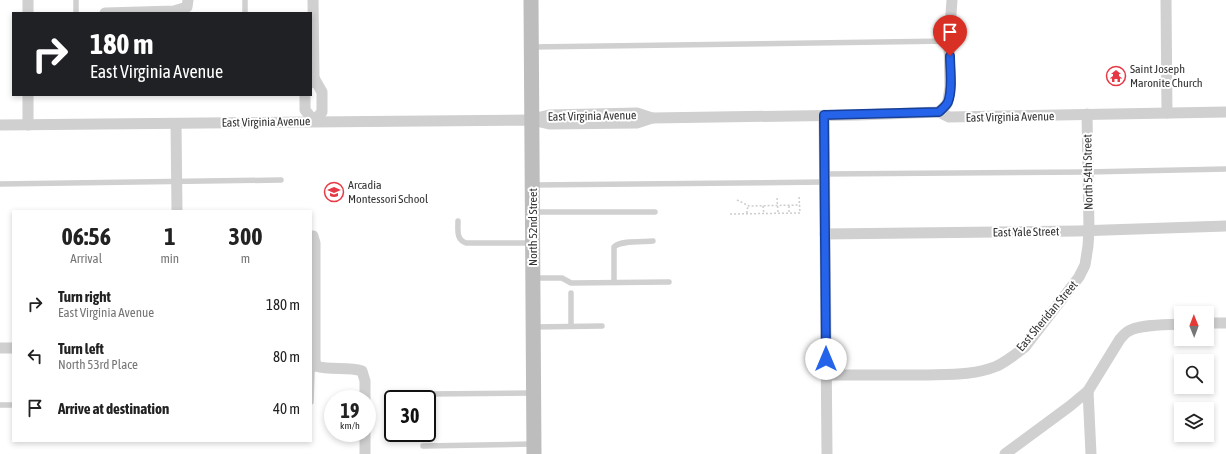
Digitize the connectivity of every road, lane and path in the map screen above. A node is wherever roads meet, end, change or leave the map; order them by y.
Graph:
1 (28, 0) edge
2 (76, 0) edge
3 (245, 0) edge
4 (313, 0) edge
5 (531, 0) edge
6 (952, 0) edge
7 (1166, 0) edge
8 (187, 4) edge
9 (28, 12) edge
10 (76, 12) edge
11 (140, 12) edge
12 (245, 12) edge
13 (950, 41) junction
14 (532, 47) junction
15 (312, 81) edge
16 (28, 96) edge
17 (305, 96) edge
18 (939, 112) junction
19 (1226, 112) edge
20 (1167, 113) junction
21 (1087, 114) junction
22 (824, 115) junction
23 (532, 120) junction
24 (314, 121) junction
25 (28, 124) junction
26 (176, 124) junction
27 (0, 125) edge
28 (1226, 169) edge
29 (1088, 172) junction
30 (825, 178) junction
31 (281, 180) dead end
32 (177, 181) junction
33 (0, 184) edge
34 (533, 185) junction
35 (799, 196) dead end
36 (777, 198) dead end
37 (736, 200) dead end
38 (749, 206) junction
39 (763, 206) junction
40 (778, 206) junction
41 (789, 206) junction
42 (800, 206) junction
43 (177, 210) edge
44 (533, 212) junction
45 (655, 212) dead end
46 (778, 213) junction
47 (789, 213) junction
48 (730, 214) dead end
49 (747, 214) junction
50 (764, 214) junction
51 (458, 221) dead end
52 (1226, 226) edge
53 (1089, 230) junction
54 (825, 234) junction
55 (312, 236) edge
56 (653, 241) dead end
57 (533, 243) junction
58 (534, 278) junction
59 (614, 282) junction
60 (669, 282) dead end
61 (313, 291) edge
62 (571, 293) dead end
63 (1214, 323) edge
64 (1226, 323) edge
65 (1174, 325) edge
66 (571, 326) junction
67 (602, 326) dead end
68 (534, 327) junction
69 (313, 346) edge
70 (0, 348) edge
71 (12, 348) edge
72 (316, 366) junction
73 (312, 370) edge
74 (826, 375) junction
75 (365, 390) edge
76 (1088, 391) junction
77 (534, 393) junction
78 (436, 394) edge
79 (0, 405) edge
80 (12, 405) edge
81 (365, 442) edge
82 (423, 446) dead end
83 (534, 449) edge
84 (365, 454) edge
85 (827, 454) edge
86 (1005, 454) edge
87 (1091, 454) edge

1 - 9 street
2 - 10 lane
3 - 12 lane
4 - 15 street
5 - 14 main road, North 52nd Street
6 - 13 street
7 - 20 street
8 - 11 street
13 - 14 lane
13 - 18 street
14 - 23 main road, North 52nd Street
15 - 24 street
16 - 25 street
17 - 24 street
18 - 21 street, East Virginia Avenue
18 - 22 street, East Virginia Avenue
19 - 20 street, East Virginia Avenue
20 - 21 street, East Virginia Avenue
21 - 29 street, North 54th Street
22 - 23 street, East Virginia Avenue
22 - 30 street
23 - 24 street, East Virginia Avenue
23 - 34 main road, North 52nd Street
24 - 26 street, East Virginia Avenue
25 - 26 street, East Virginia Avenue
25 - 27 street, East Virginia Avenue
26 - 32 street
28 - 29 lane
29 - 30 lane
29 - 53 street, North 54th Street
30 - 34 lane
30 - 54 street
31 - 32 lane
32 - 33 lane
32 - 43 street
34 - 44 main road, North 52nd Street
35 - 42 path
36 - 40 path
37 - 38 path
38 - 39 path
38 - 49 path
39 - 40 path
39 - 50 path
40 - 41 path
40 - 46 path
41 - 42 path
41 - 47 path
42 - 47 path
44 - 45 lane
44 - 57 main road, North 52nd Street
46 - 47 path
46 - 50 path
48 - 49 path
49 - 50 path
51 - 57 lane
52 - 53 street, East Yale Street
53 - 54 street, East Yale Street
53 - 74 street, East Sheridan Street
54 - 74 street
55 - 61 street
56 - 59 lane
57 - 58 main road, North 52nd Street
58 - 59 lane
58 - 68 main road, North 52nd Street
59 - 60 lane
61 - 69 street
62 - 66 lane
63 - 64 street
65 - 76 street
66 - 67 lane
66 - 68 lane
68 - 77 main road, North 52nd Street
69 - 72 street
70 - 71 street
72 - 73 lane
72 - 75 street
74 - 85 street
76 - 86 street
76 - 87 street
77 - 78 lane
77 - 83 main road, North 52nd Street
79 - 80 lane
81 - 84 street
82 - 83 lane

